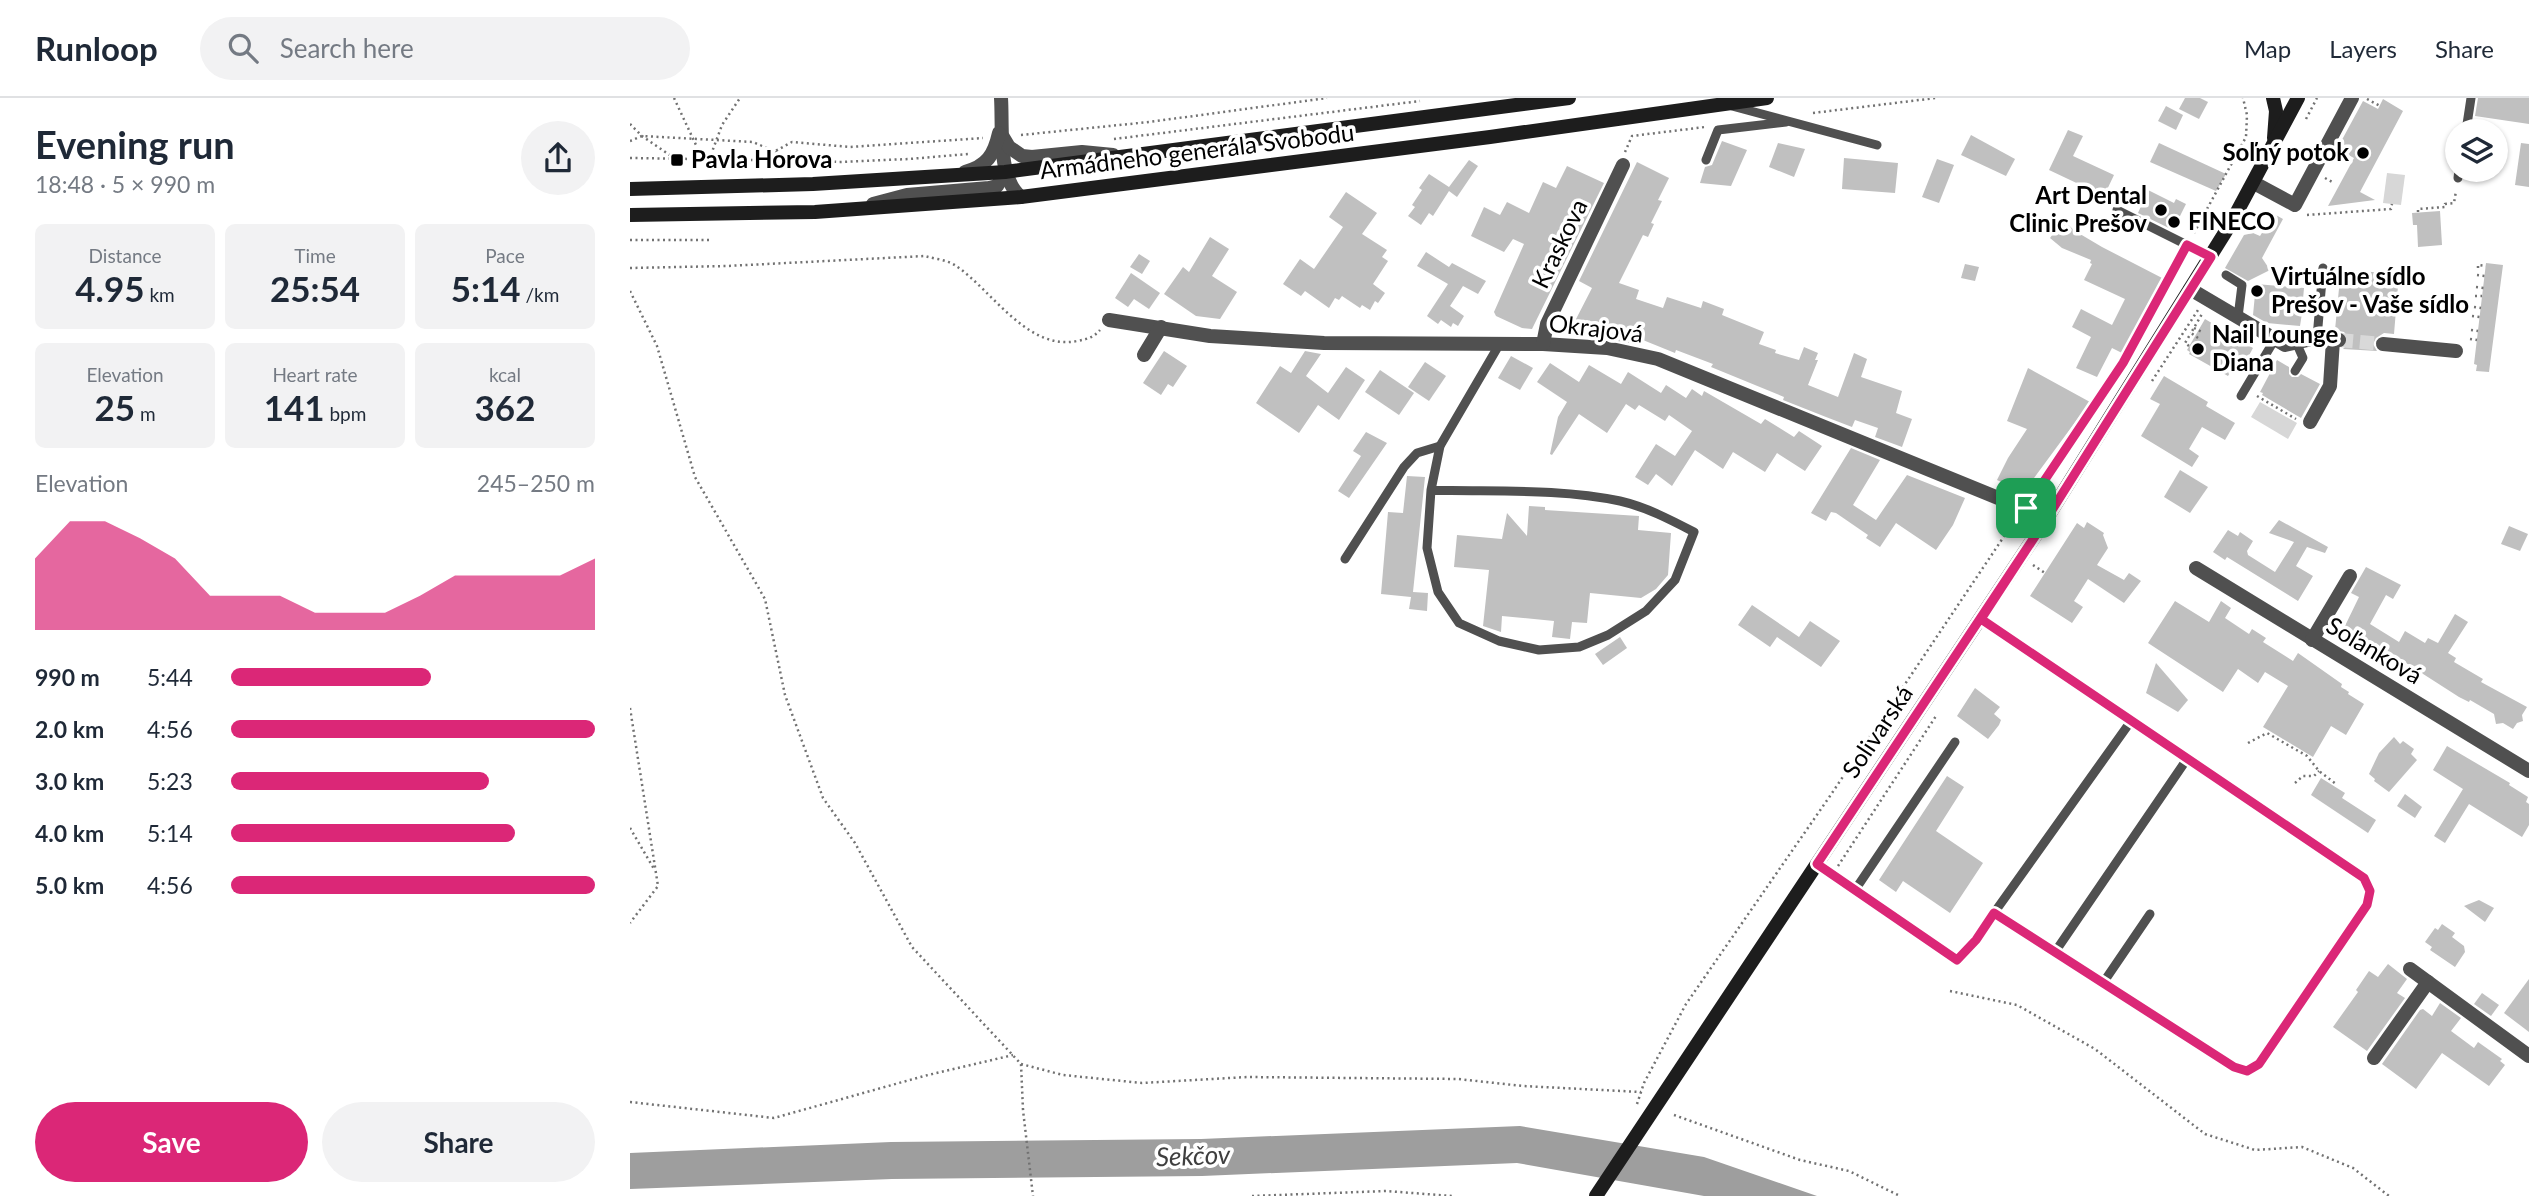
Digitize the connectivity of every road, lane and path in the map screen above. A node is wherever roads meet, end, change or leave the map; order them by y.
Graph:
1 (674, 98) edge
2 (740, 98) edge
3 (1001, 98) edge
4 (1327, 98) edge
5 (1569, 98) edge
6 (1767, 98) edge
7 (2243, 98) edge
8 (2273, 98) edge
9 (2298, 98) edge
10 (2352, 98) edge
11 (2366, 98) edge
12 (2471, 98) edge
13 (1426, 100) dead end
14 (1724, 104) junction
15 (2379, 106) dead end
16 (2468, 119) edge
17 (1792, 122) junction
18 (630, 124) edge
19 (642, 136) junction
20 (692, 138) junction
21 (717, 139) junction
22 (1114, 139) dead end
23 (630, 141) edge
24 (998, 142) junction
25 (2274, 143) junction
26 (1877, 145) dead end
27 (772, 151) junction
28 (1128, 156) junction
29 (630, 158) edge
30 (677, 160) junction
31 (703, 160) junction
32 (709, 160) junction
33 (1706, 160) dead end
34 (1623, 164) dead end
35 (1005, 172) junction
36 (956, 175) junction
37 (2458, 182) edge
38 (2254, 183) junction
39 (630, 189) edge
40 (1021, 197) junction
41 (2392, 204) dead end
42 (850, 209) junction
43 (2117, 210) dead end
44 (2417, 212) dead end
45 (630, 215) edge
46 (2299, 215) dead end
47 (630, 240) edge
48 (711, 240) dead end
49 (2187, 245) junction
50 (2211, 257) junction
51 (2486, 266) dead end
52 (630, 268) edge
53 (2323, 268) dead end
54 (2477, 268) dead end
55 (2226, 275) dead end
56 (2477, 275) dead end
57 (2485, 276) dead end
58 (2476, 287) dead end
59 (2484, 288) dead end
60 (2190, 289) junction
61 (630, 291) edge
62 (2475, 296) dead end
63 (2483, 296) dead end
64 (2208, 305) dead end
65 (2302, 306) dead end
66 (2474, 307) dead end
67 (2320, 308) junction
68 (2481, 308) dead end
69 (2472, 316) dead end
70 (2238, 317) junction
71 (2480, 317) dead end
72 (1110, 320) joint
73 (1161, 327) junction
74 (2194, 328) junction
75 (2471, 330) dead end
76 (2478, 331) dead end
77 (2202, 332) dead end
78 (2191, 333) junction
79 (2198, 338) dead end
80 (2317, 338) junction
81 (2275, 339) junction
82 (2470, 339) dead end
83 (2477, 340) dead end
84 (2296, 342) junction
85 (1543, 344) junction
86 (2383, 344) tunnel mouth
87 (1499, 345) junction
88 (2189, 346) dead end
89 (2456, 351) dead end
90 (1144, 355) dead end
91 (2295, 371) dead end
92 (2246, 394) joint
93 (2304, 421) joint
94 (1440, 446) junction
95 (1431, 490) junction
96 (2026, 508) junction
97 (2047, 518) junction
98 (1345, 559) dead end
99 (2033, 565) dead end
100 (2196, 568) dead end
101 (2045, 573) dead end
102 (2350, 576) dead end
103 (1981, 619) junction
104 (2312, 640) junction
105 (630, 708) edge
106 (2130, 721) junction
107 (1955, 742) dead end
108 (2248, 743) dead end
109 (2187, 760) junction
110 (2319, 771) junction
111 (2529, 771) edge
112 (2295, 783) dead end
113 (2336, 784) dead end
114 (630, 828) edge
115 (1817, 864) junction
116 (656, 872) junction
117 (1855, 890) junction
118 (1994, 913) junction
119 (2150, 914) dead end
120 (630, 923) edge
121 (2055, 952) junction
122 (2410, 969) dead end
123 (2428, 982) junction
124 (2104, 983) junction
125 (1950, 991) dead end
126 (1013, 1055) junction
127 (2529, 1056) edge
128 (2374, 1058) dead end
129 (1021, 1064) junction
130 (1641, 1092) junction
131 (630, 1102) edge
132 (1643, 1111) junction
133 (1674, 1115) dead end
134 (1032, 1196) edge
135 (1252, 1196) edge
136 (1452, 1196) edge
137 (1596, 1196) edge
138 (1900, 1196) edge
139 (2389, 1196) edge

1 - 20 path
2 - 21 path
3 - 24 street
4 - 24 path
5 - 28 street, Armádneho generála Svobodu
6 - 14 street, Armádneho generála Svobodu
7 - 49 path
8 - 25 street
9 - 25 street, Solivarská
10 - 38 street
11 - 15 path
12 - 16 lane
13 - 22 path
14 - 17 lane
14 - 40 street, Armádneho generála Svobodu
17 - 26 lane
17 - 33 lane
18 - 19 path
19 - 20 path
19 - 23 path
19 - 30 path
20 - 21 path
20 - 31 path
21 - 27 path
21 - 32 path
24 - 27 path
24 - 27 path
24 - 28 street
24 - 35 street
24 - 36 street
25 - 38 street, Solivarská
27 - 32 path
28 - 35 street, Armádneho generála Svobodu
29 - 30 path
30 - 31 path
31 - 32 path
34 - 85 street, Kraskova
35 - 36 street, Armádneho generála Svobodu
35 - 40 street
35 - 42 street
36 - 39 street, Armádneho generála Svobodu
37 - 44 path
38 - 50 street, Solivarská
40 - 42 street, Armádneho generála Svobodu
41 - 46 path
42 - 45 street, Armádneho generála Svobodu
43 - 49 lane
47 - 48 path
49 - 50 lane
49 - 96 path
50 - 60 street, Solivarská
51 - 54 path
52 - 72 path
53 - 67 lane
55 - 70 lane
56 - 57 path
58 - 59 path
60 - 70 street
60 - 97 street, Solivarská
61 - 126 path
62 - 63 path
64 - 74 path
65 - 67 lane
66 - 68 path
67 - 80 lane
69 - 71 path
70 - 81 street
72 - 73 street, Okrajová
73 - 87 street, Okrajová
73 - 90 street
74 - 77 path
74 - 78 path
75 - 76 path
78 - 79 path
78 - 88 path
80 - 84 street
80 - 93 street
81 - 84 street
81 - 92 lane
82 - 83 path
84 - 91 lane
85 - 87 street, Okrajová
85 - 96 street, Okrajová
86 - 89 street
87 - 94 lane
92 - 93 path
94 - 95 lane
94 - 98 lane
95 - 95 lane
96 - 97 street, Okrajová
96 - 130 path
97 - 103 street, Solivarská
99 - 101 path
100 - 104 street, Soľanková
102 - 104 street
103 - 106 lane
103 - 115 street, Solivarská
104 - 111 street, Soľanková
105 - 116 path
106 - 109 lane
106 - 118 lane
107 - 117 lane
108 - 110 path
109 - 121 lane
109 - 124 lane
110 - 112 path
110 - 113 path
114 - 116 path
115 - 117 lane
115 - 132 street, Solivarská
116 - 120 path
117 - 118 lane
118 - 121 lane
119 - 124 lane
121 - 124 lane
122 - 123 street
123 - 127 street
123 - 128 street
125 - 139 path
126 - 129 path
126 - 131 path
129 - 130 path
129 - 134 path
130 - 132 path
132 - 137 street, Solivarská
133 - 138 path
135 - 136 path

